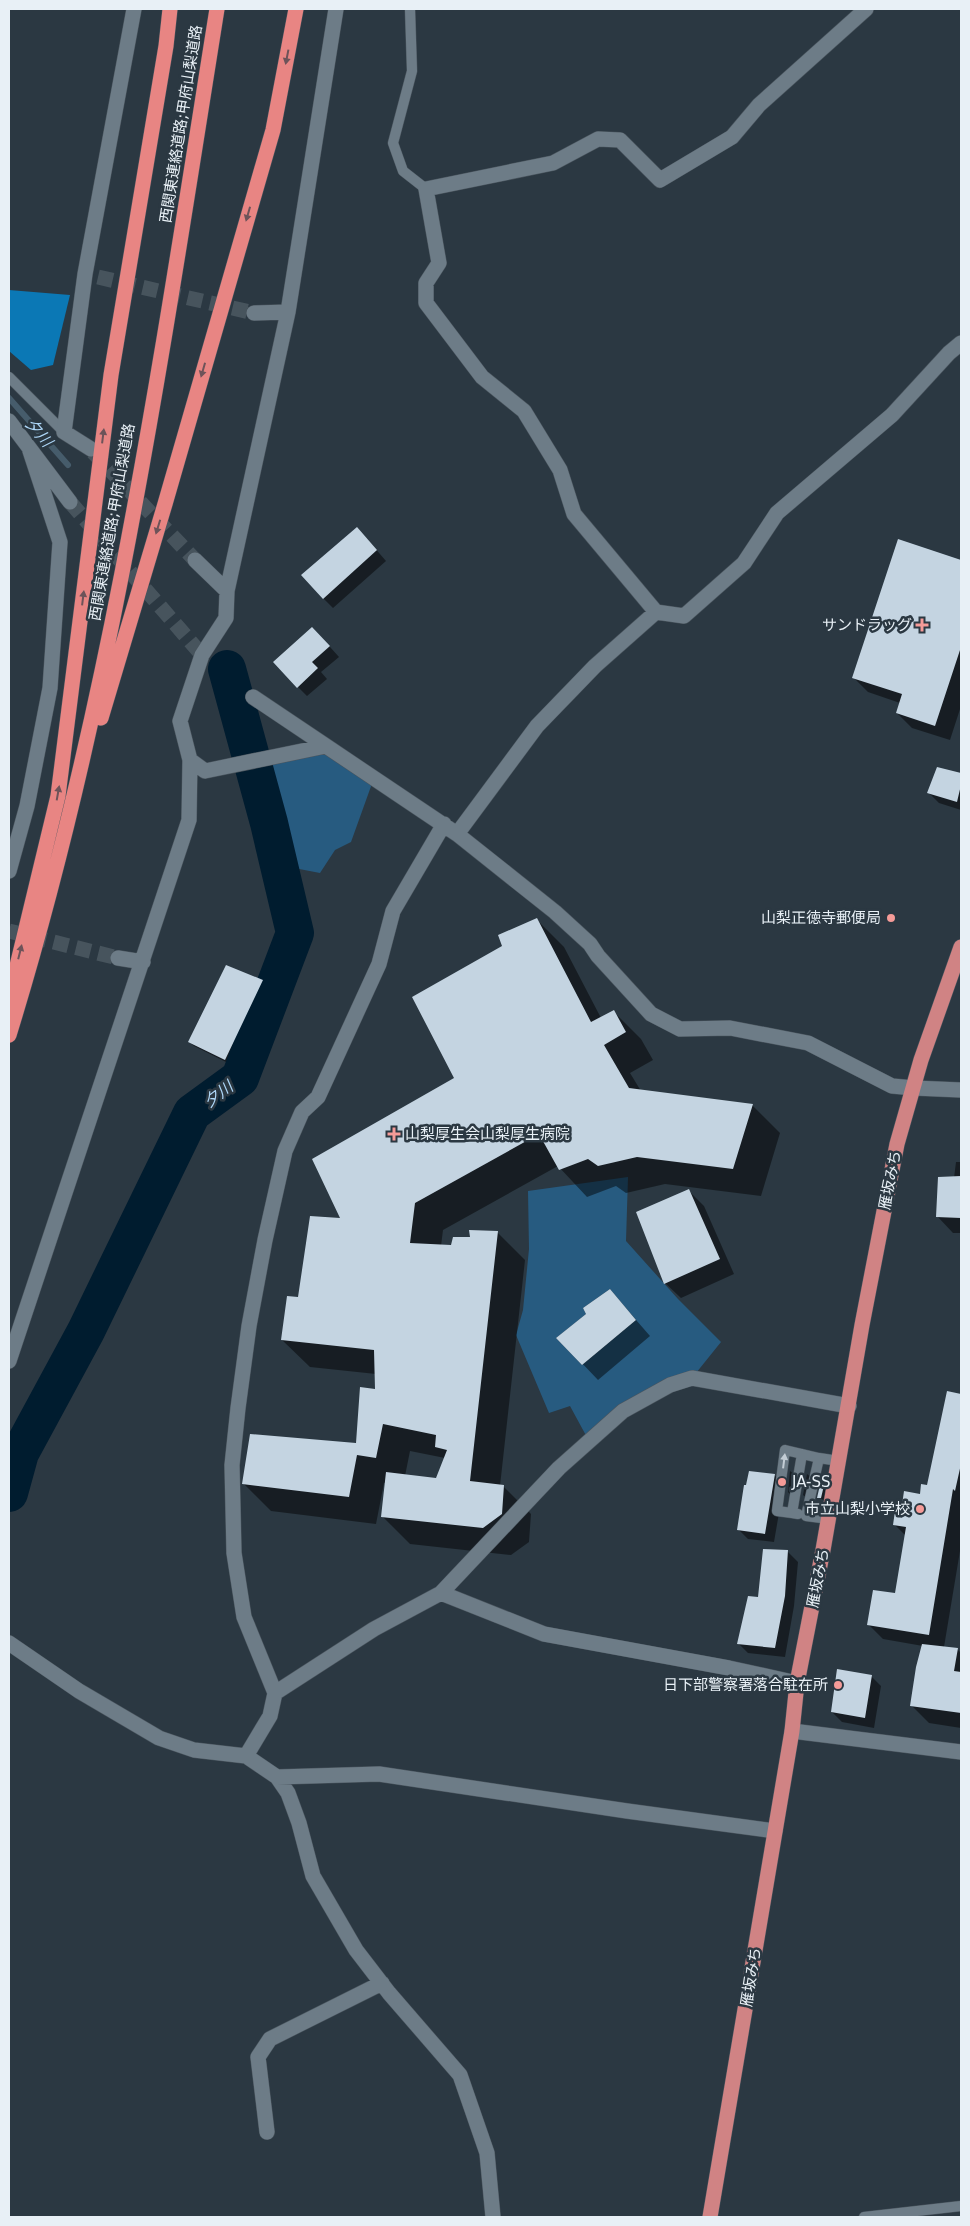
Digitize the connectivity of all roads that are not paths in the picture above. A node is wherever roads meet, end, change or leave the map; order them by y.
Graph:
1 (134, 9) edge
2 (170, 9) edge
3 (217, 9) edge
4 (296, 9) edge
5 (336, 9) edge
6 (410, 9) edge
7 (866, 9) edge
8 (426, 189) junction
9 (288, 312) junction
10 (254, 313) tunnel mouth
11 (961, 343) edge
12 (9, 377) edge
13 (9, 421) edge
14 (64, 432) junction
15 (90, 449) tunnel mouth
16 (30, 451) junction
17 (70, 502) tunnel mouth
18 (196, 560) tunnel mouth
19 (227, 591) junction
20 (656, 612) junction
21 (253, 698) dead end
22 (326, 746) junction
23 (190, 760) junction
24 (69, 822) junction
25 (444, 824) junction
26 (457, 834) junction
27 (9, 871) edge
28 (961, 947) edge
29 (118, 958) tunnel mouth
30 (143, 962) junction
31 (9, 999) edge
32 (9, 1035) edge
33 (914, 1088) junction
34 (961, 1090) edge
35 (9, 1361) edge
36 (849, 1406) junction
37 (802, 1454) junction
38 (819, 1458) junction
39 (839, 1461) junction
40 (792, 1513) junction
41 (806, 1516) junction
42 (829, 1519) junction
43 (441, 1593) junction
44 (9, 1644) edge
45 (797, 1683) junction
46 (275, 1693) junction
47 (792, 1731) junction
48 (961, 1752) edge
49 (246, 1756) junction
50 (277, 1777) junction
51 (775, 1831) junction
52 (382, 1983) junction
53 (267, 2132) dead end
54 (961, 2206) edge
55 (493, 2217) edge
56 (710, 2217) edge
57 (864, 2217) edge

1 - 14 street
31 -> 2 highway
3 - 24 highway, 西関東連絡道路;甲府山梨道路
4 -> 24 highway
5 - 9 street
6 - 8 lane
7 - 8 street
8 - 20 street
9 - 10 street
9 - 19 street
11 - 20 street
12 - 14 lane
13 - 16 street
14 - 15 street
16 - 17 street
16 - 27 street
18 - 19 street
19 - 23 street
20 - 26 street
21 - 22 street
22 - 23 street
22 - 25 street
23 - 30 street
24 - 32 highway, 西関東連絡道路;甲府山梨道路
25 - 26 street
25 - 46 street
26 - 33 street
28 - 33 highway, 雁坂みち
29 - 30 street
30 - 35 street
33 - 34 street
33 - 36 highway, 雁坂みち
36 - 39 highway, 雁坂みち
36 - 43 street
37 - 38 lane
37 - 40 lane
40 -> 37 lane
38 - 39 lane
38 - 41 lane
39 - 42 highway, 雁坂みち
40 - 41 lane
41 - 42 lane
42 - 45 highway, 雁坂みち
43 - 45 street
43 - 46 street
44 - 49 street
45 - 47 highway, 雁坂みち
46 - 49 street
47 - 48 street
47 - 51 highway, 雁坂みち
49 - 50 street
50 - 51 street
50 - 52 street
51 - 56 highway, 雁坂みち
52 - 53 street
52 - 55 street
54 - 57 lane

